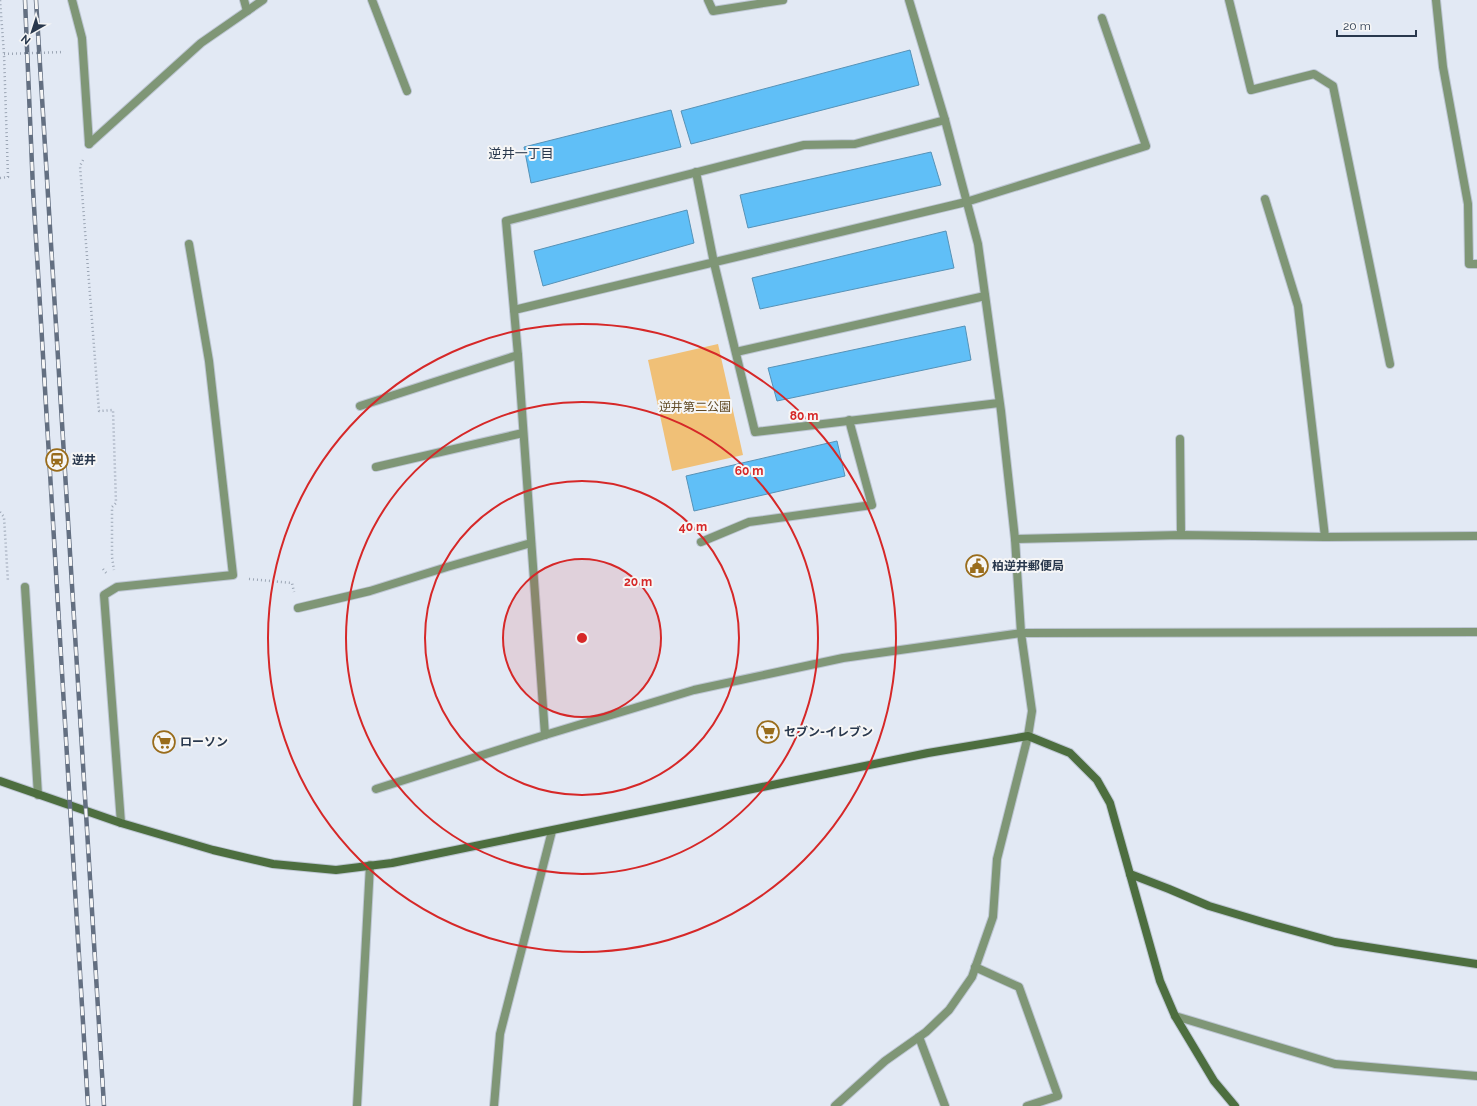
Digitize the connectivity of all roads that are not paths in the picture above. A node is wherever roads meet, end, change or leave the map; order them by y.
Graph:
1 (72, 0) edge
2 (244, 0) edge
3 (263, 0) edge
4 (372, 0) edge
5 (708, 0) edge
6 (783, 0) edge
7 (909, 0) edge
8 (1229, 0) edge
9 (1436, 0) edge
10 (247, 11) junction
11 (1102, 18) dead end
12 (407, 92) dead end
13 (945, 120) junction
14 (696, 172) junction
15 (1265, 199) dead end
16 (966, 202) junction
17 (189, 244) dead end
18 (714, 262) junction
19 (1477, 264) edge
20 (985, 296) junction
21 (514, 310) junction
22 (736, 352) junction
23 (518, 355) junction
24 (1390, 364) dead end
25 (999, 403) junction
26 (360, 406) dead end
27 (848, 420) junction
28 (524, 434) junction
29 (1180, 439) dead end
30 (376, 467) dead end
31 (1181, 535) junction
32 (1477, 536) edge
33 (1325, 537) junction
34 (1015, 539) junction
35 (701, 542) dead end
36 (531, 543) junction
37 (25, 587) road end
38 (298, 608) road end
39 (1477, 632) edge
40 (1021, 633) junction
41 (545, 735) junction
42 (1028, 736) junction
43 (0, 781) edge
44 (376, 789) dead end
45 (38, 795) junction
46 (120, 823) junction
47 (552, 831) junction
48 (370, 865) junction
49 (1130, 874) junction
50 (1477, 964) edge
51 (976, 967) junction
52 (1175, 1016) junction
53 (919, 1037) junction
54 (1477, 1076) edge
55 (357, 1106) edge
56 (494, 1106) edge
57 (835, 1106) edge
58 (945, 1106) edge
59 (1027, 1106) edge
60 (1235, 1106) edge

1 - 10 street
2 - 10 street
3 - 10 street
4 - 12 street
5 - 6 street
7 - 13 street
8 - 24 street
9 - 19 street
11 - 16 street
13 - 14 street
13 - 16 street
14 - 18 street
14 - 21 street
15 - 33 street
16 - 18 street
16 - 20 street
17 - 46 street
18 - 21 street
18 - 22 street
20 - 22 street
20 - 25 street
21 - 23 street
22 - 27 street
23 - 26 street
23 - 28 street
25 - 27 street
25 - 34 street
27 - 35 street
28 - 30 street
28 - 36 street
29 - 31 street
31 - 33 street
31 - 34 street
32 - 33 street
34 - 40 street
36 - 38 street
36 - 41 street
37 - 45 street
39 - 40 street
40 - 41 street
40 - 42 street
41 - 44 street
42 - 47 street
42 - 49 street
42 - 51 street
43 - 45 street
45 - 46 street
46 - 48 street
47 - 48 street
47 - 56 street
48 - 55 street
49 - 50 street
49 - 52 street
51 - 53 street
51 - 59 street
52 - 54 street
52 - 60 street
53 - 57 street
53 - 58 street

